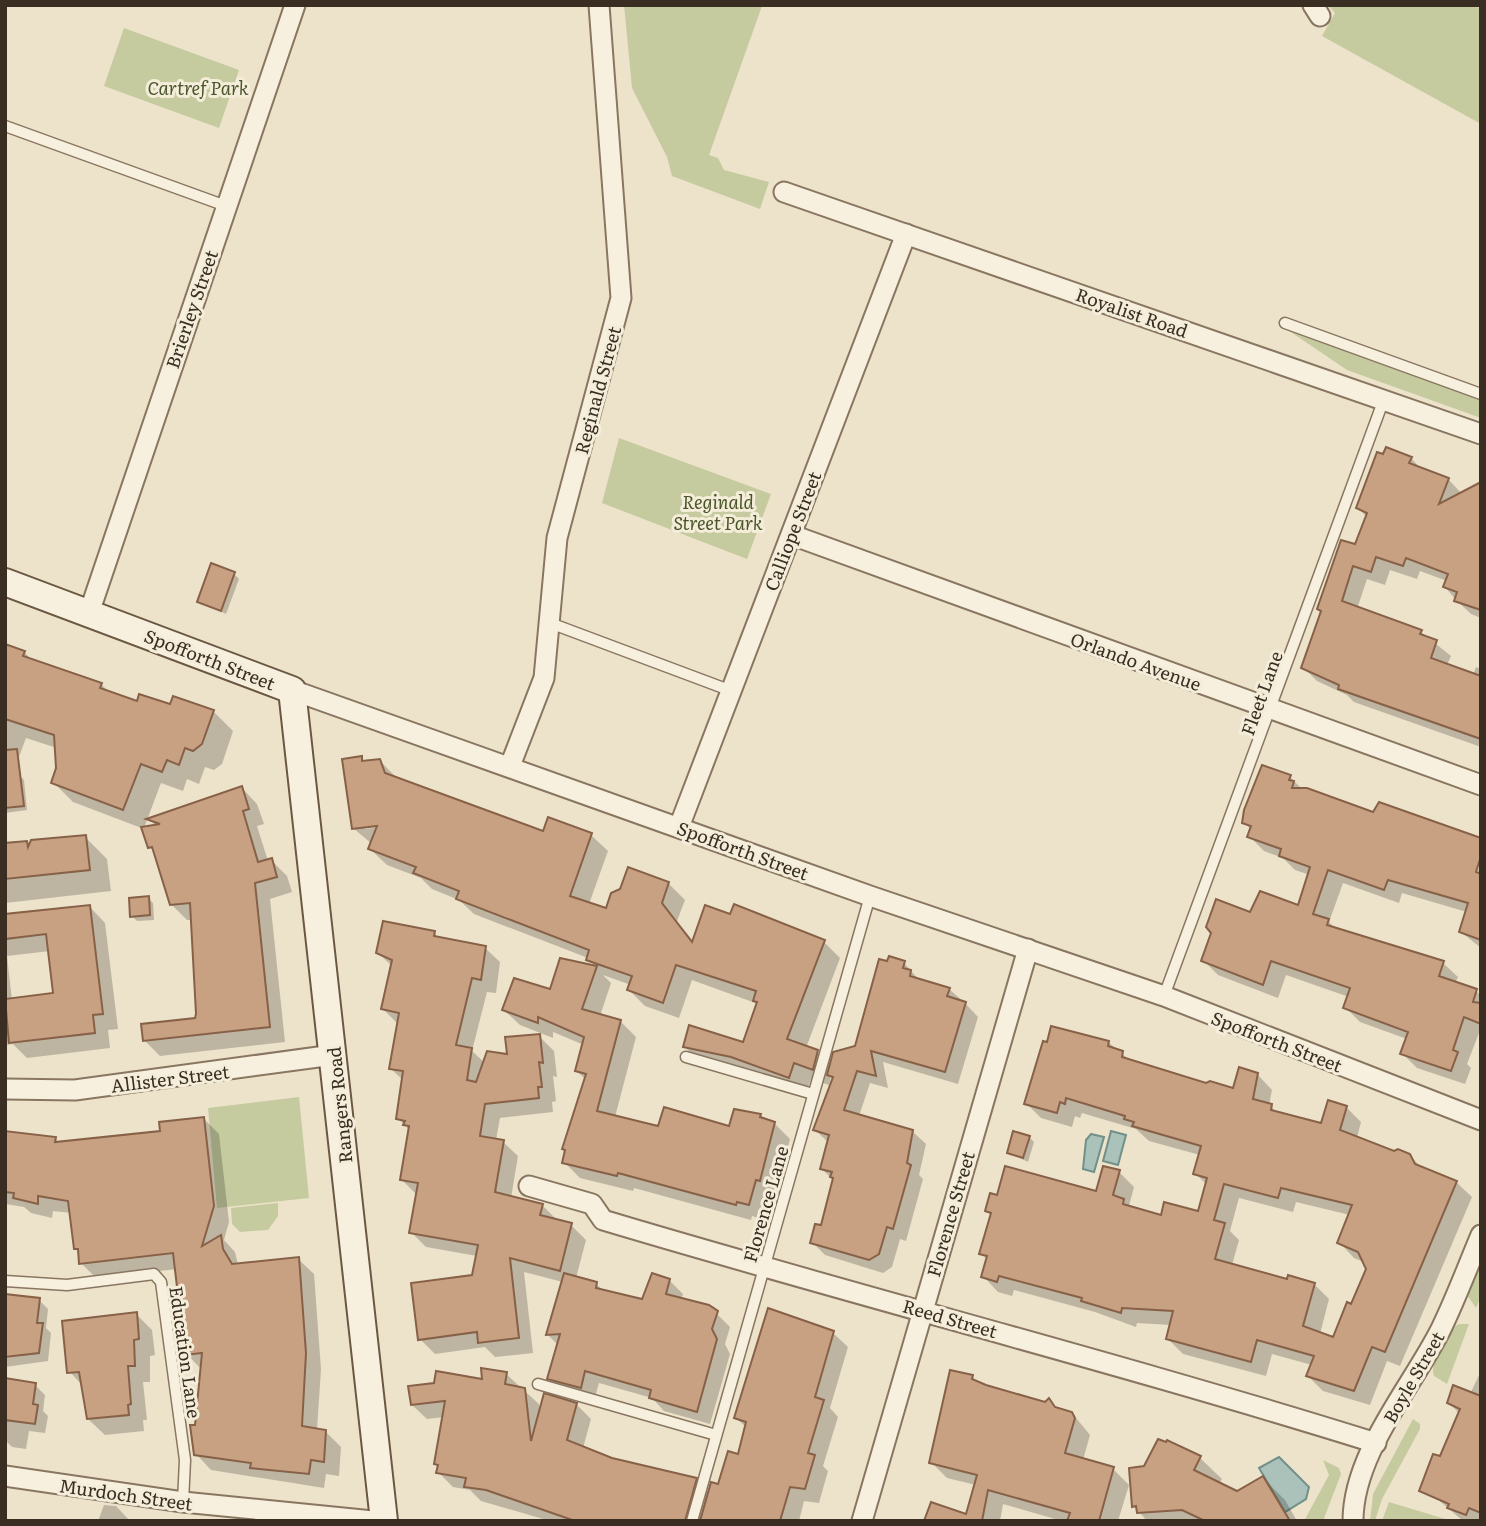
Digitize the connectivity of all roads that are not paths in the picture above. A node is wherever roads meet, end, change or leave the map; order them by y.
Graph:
1 (295, 5) edge
2 (599, 5) edge
3 (5, 126) edge
4 (783, 192) dead end
5 (226, 206) junction
6 (906, 234) junction
7 (1285, 323) dead end
8 (1481, 394) edge
9 (1384, 399) junction
10 (1481, 434) edge
11 (792, 535) junction
12 (5, 582) edge
13 (89, 613) junction
14 (550, 623) junction
15 (292, 690) junction
16 (729, 690) junction
17 (1272, 710) junction
18 (510, 766) junction
19 (1481, 785) edge
20 (679, 827) junction
21 (870, 896) junction
22 (1027, 949) junction
23 (1164, 996) junction
24 (333, 1055) junction
25 (686, 1057) dead end
26 (5, 1088) edge
27 (813, 1094) junction
28 (1481, 1120) edge
29 (529, 1186) dead end
30 (1481, 1235) edge
31 (763, 1268) junction
32 (5, 1281) edge
33 (922, 1310) junction
34 (538, 1384) dead end
35 (716, 1435) junction
36 (1376, 1443) junction
37 (5, 1476) edge
38 (183, 1502) junction
39 (373, 1521) edge
40 (384, 1521) edge
41 (692, 1521) edge
42 (862, 1521) edge
43 (1353, 1521) edge

1 - 5 street, Brierley Street
2 - 14 street, Reginald Street
3 - 5 lane
4 - 6 street, Royalist Road
5 - 13 street, Brierley Street
6 - 9 street, Royalist Road
6 - 11 street, Calliope Street
7 - 8 lane
9 - 10 street, Royalist Road
9 - 17 lane, Fleet Lane
11 - 16 street, Calliope Street
11 - 17 street, Orlando Avenue
12 - 13 main road, Spofforth Street
13 - 15 main road, Spofforth Street
14 - 16 lane
14 - 18 street, Reginald Street
15 - 18 street, Spofforth Street
15 - 24 main road, Rangers Road
16 - 20 street, Calliope Street
17 - 19 street, Orlando Avenue
17 - 23 lane, Fleet Lane
18 - 20 street, Spofforth Street
20 - 21 street, Spofforth Street
21 - 22 street, Spofforth Street
21 - 27 lane, Florence Lane
22 - 23 street, Spofforth Street
22 - 33 street, Florence Street
23 - 28 street, Spofforth Street
24 - 26 street, Allister Street
24 - 40 main road, Rangers Road
25 - 27 lane
27 - 31 lane, Florence Lane
29 - 31 street, Reed Street
30 - 36 street, Boyle Street
31 - 33 street, Reed Street
31 - 35 lane, Florence Lane
32 - 38 lane, Education Lane
33 - 36 street, Reed Street
33 - 42 street, Florence Street
34 - 35 lane
35 - 41 lane, Florence Lane
36 - 43 street, Boyle Street
37 - 38 street, Murdoch Street
38 - 39 street, Murdoch Street

